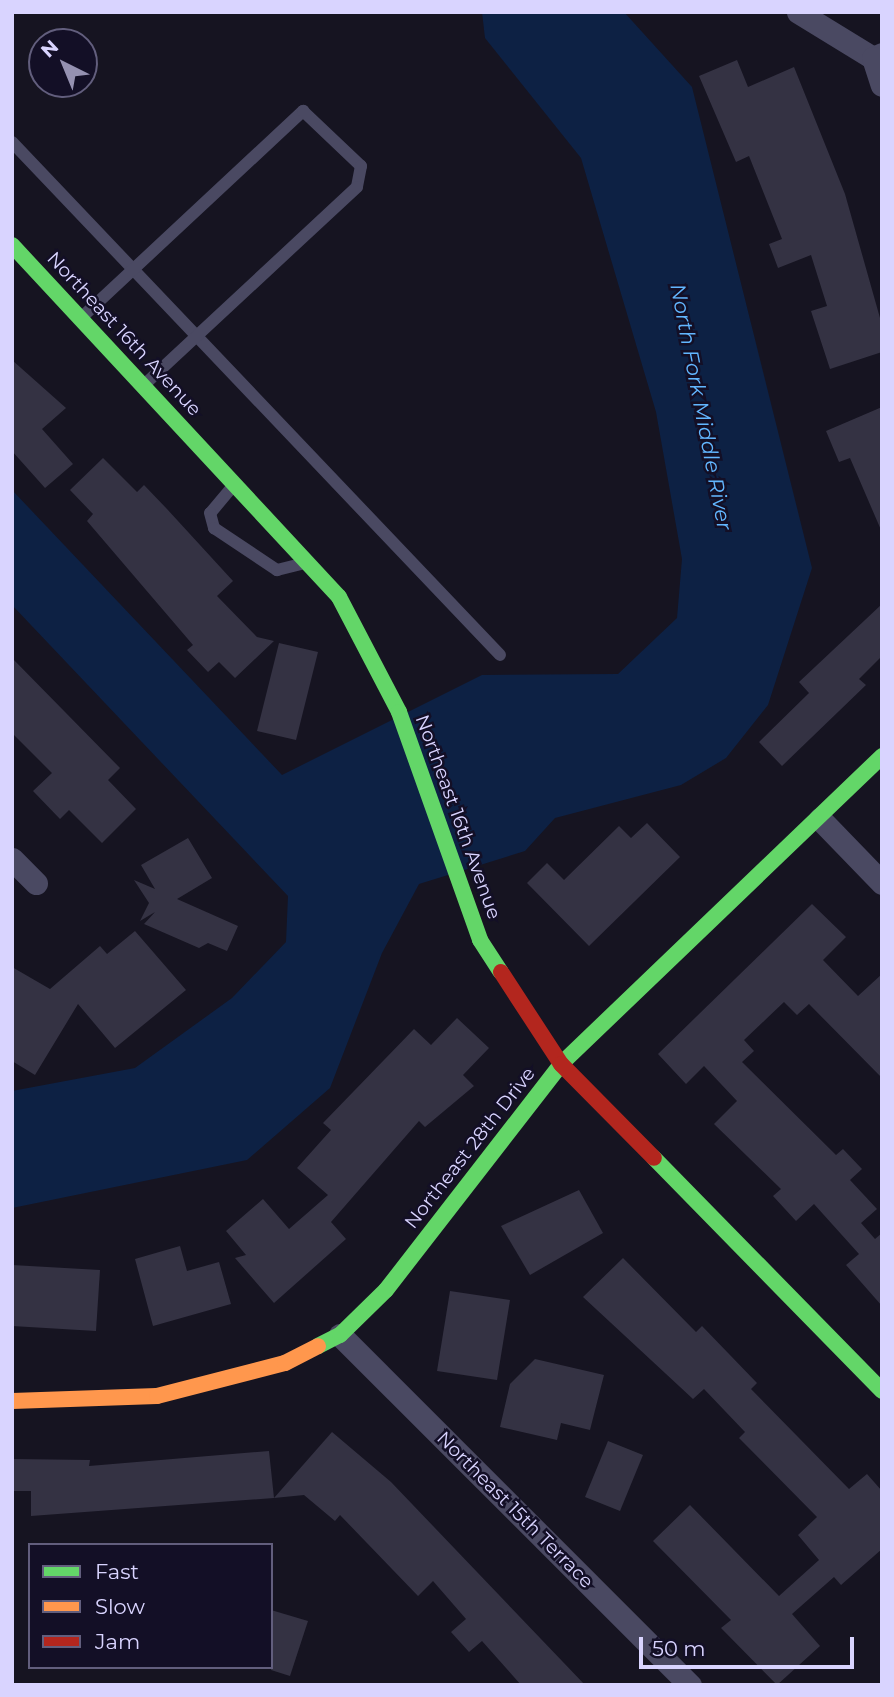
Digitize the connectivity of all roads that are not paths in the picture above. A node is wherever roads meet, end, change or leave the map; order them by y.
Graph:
1 (797, 12) edge
2 (877, 56) edge
3 (882, 85) edge
4 (12, 142) edge
5 (12, 245) edge
6 (133, 269) junction
7 (81, 318) junction
8 (196, 337) junction
9 (144, 385) junction
10 (236, 483) junction
11 (309, 562) junction
12 (500, 655) dead end
13 (882, 756) edge
14 (820, 819) junction
15 (12, 859) edge
16 (36, 883) dead end
17 (882, 883) edge
18 (561, 1064) junction
19 (340, 1335) junction
20 (882, 1391) edge
21 (12, 1401) edge
22 (690, 1685) edge

1 - 2 street
2 - 3 street
4 - 6 lane
5 - 7 street, Northeast 16th Avenue
6 - 7 lane
6 - 8 lane
6 - 8 lane
7 - 9 street, Northeast 16th Avenue
8 - 9 lane
8 - 12 lane
9 - 10 street, Northeast 16th Avenue
10 - 11 street, Northeast 16th Avenue
10 - 11 lane
11 - 18 street, Northeast 16th Avenue
13 - 14 street, Northeast 28th Drive
14 - 17 street
14 - 18 street, Northeast 28th Drive
15 - 16 street
18 - 19 street, Northeast 28th Drive
18 - 20 street, Northeast 16th Avenue
19 - 21 street, Northeast 28th Drive
19 - 22 street, Northeast 15th Terrace

